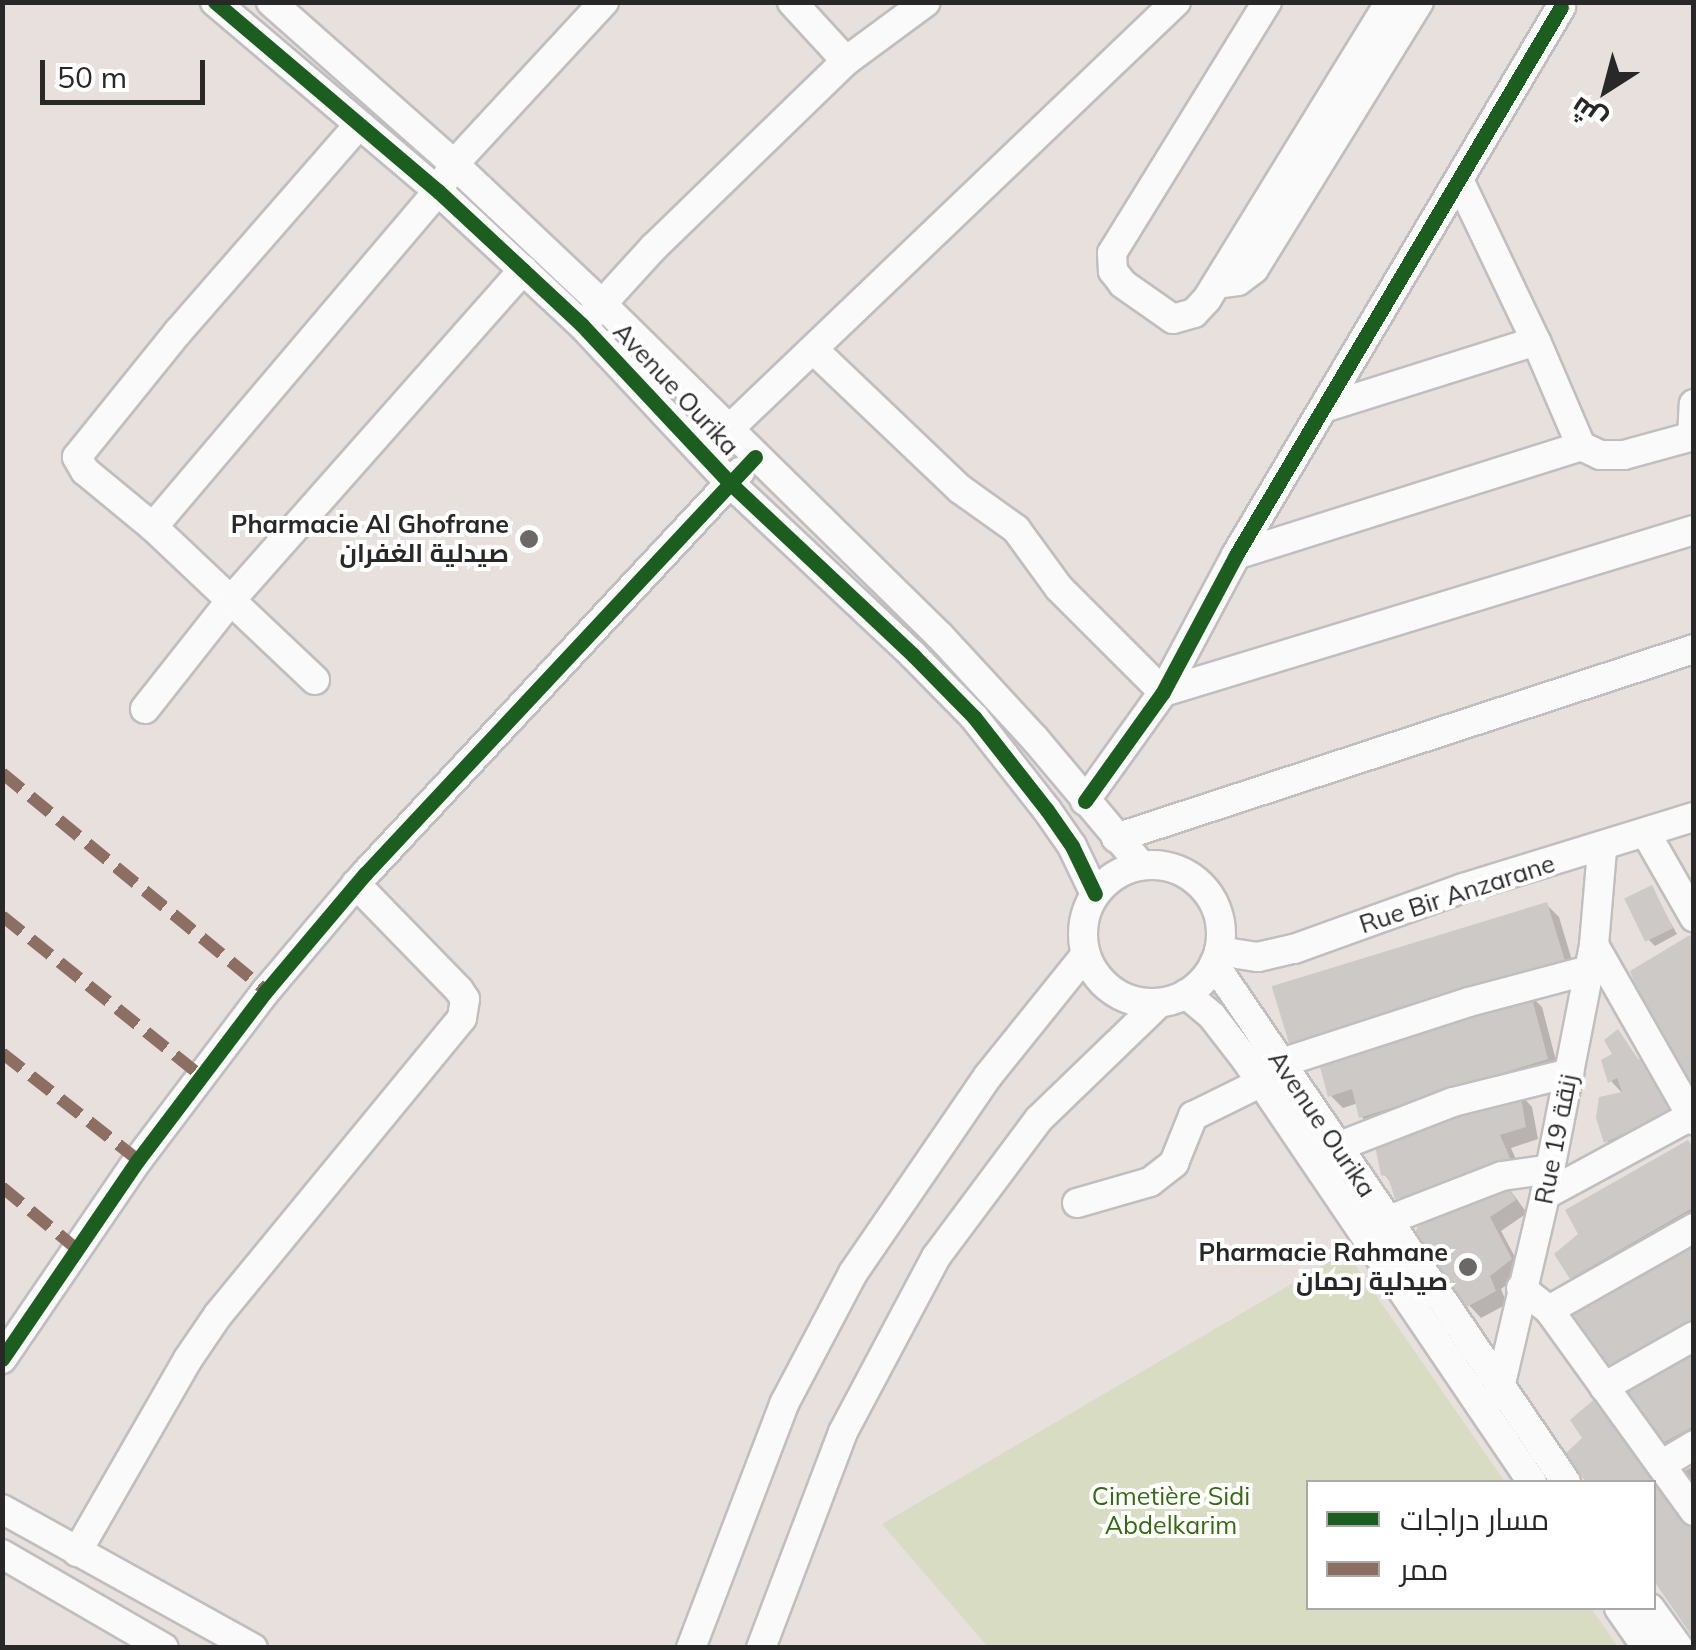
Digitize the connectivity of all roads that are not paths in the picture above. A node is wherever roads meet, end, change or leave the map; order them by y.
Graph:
1 (216, 2) edge
2 (604, 2) edge
3 (792, 2) edge
4 (926, 2) edge
5 (1268, 2) edge
6 (1390, 2) edge
7 (1419, 2) edge
8 (280, 5) edge
9 (1169, 5) edge
10 (1561, 7) dead end
11 (252, 34) junction
12 (846, 61) junction
13 (358, 126) junction
14 (454, 164) junction
15 (1460, 182) junction
16 (438, 190) junction
17 (523, 270) junction
18 (1218, 284) junction
19 (602, 304) junction
20 (582, 325) junction
21 (1536, 341) junction
22 (814, 350) junction
23 (1694, 404) edge
24 (1327, 407) junction
25 (727, 430) junction
26 (1692, 436) edge
27 (1581, 446) junction
28 (756, 457) junction
29 (730, 483) junction
30 (154, 527) junction
31 (1694, 530) edge
32 (1236, 554) junction
33 (231, 600) junction
34 (1694, 648) edge
35 (314, 680) dead end
36 (1163, 692) junction
37 (145, 709) dead end
38 (1085, 802) junction
39 (1694, 817) edge
40 (1646, 835) junction
41 (1116, 838) junction
42 (1602, 848) junction
43 (1141, 866) junction
44 (356, 884) junction
45 (1095, 894) junction
46 (1694, 917) edge
47 (1086, 954) junction
48 (1592, 957) junction
49 (1217, 958) junction
50 (1172, 998) junction
51 (1271, 1073) junction
52 (1569, 1073) junction
53 (1692, 1118) edge
54 (1337, 1147) junction
55 (1548, 1182) junction
56 (1077, 1204) dead end
57 (1386, 1221) junction
58 (1694, 1228) edge
59 (1522, 1288) junction
60 (1549, 1310) junction
61 (1694, 1336) edge
62 (2, 1359) edge
63 (1500, 1386) junction
64 (1604, 1387) junction
65 (1493, 1426) junction
66 (1694, 1445) edge
67 (1660, 1465) junction
68 (1531, 1480) edge
69 (1565, 1480) edge
70 (2, 1509) edge
71 (1694, 1510) edge
72 (77, 1552) junction
73 (2, 1554) edge
74 (1620, 1610) edge
75 (1651, 1610) edge
76 (164, 1648) edge
77 (253, 1648) edge
78 (690, 1648) edge
79 (762, 1648) edge
80 (1647, 1648) edge
81 (1679, 1648) edge

1 - 11 street, Avenue Ourika
2 - 14 street
3 - 12 street
4 - 12 street
5 - 18 street
6 - 18 street
7 - 18 street
8 - 11 street
8 - 14 street, Avenue Ourika
9 - 22 street
10 - 15 street
11 - 13 street, Avenue Ourika
12 - 19 street
13 - 16 street, Avenue Ourika
13 - 30 street
14 - 16 street
14 - 19 street, Avenue Ourika
15 - 21 street
15 - 24 street
16 - 17 street, Avenue Ourika
16 - 30 street
17 - 20 street, Avenue Ourika
17 - 33 street
19 - 20 street
19 - 25 street, Avenue Ourika
20 - 29 street, Avenue Ourika
21 - 24 street
21 - 27 street
22 - 25 street
22 - 36 street
23 - 26 street
24 - 32 street
25 - 28 street, Avenue Ourika
26 - 27 street
27 - 32 street
28 - 29 street
28 - 38 street, Avenue Ourika
29 - 44 street
29 - 45 street, Avenue Ourika
30 - 33 street
31 - 36 street
32 - 36 street
33 - 35 street
33 - 37 street
34 - 41 street
36 - 38 street
38 - 41 street, Avenue Ourika
39 - 40 street, Rue Bir Anzarane
40 - 42 street, Rue Bir Anzarane
40 - 46 street
41 - 43 street, Avenue Ourika
42 - 48 street, Rue 19 زنقة
42 - 49 street, Rue Bir Anzarane
43 - 45 street
43 - 49 street, Avenue Ourika
44 - 62 street
44 - 72 street
45 - 47 street
47 - 50 street, Avenue Ourika
47 - 78 street
48 - 51 street
48 - 52 street, Rue 19 زنقة
48 - 53 street
49 - 50 street
49 - 51 street, Avenue Ourika
50 - 51 street, Avenue Ourika
50 - 79 street
51 - 54 street, Avenue Ourika
51 - 56 street
51 - 65 street, Avenue Ourika
52 - 54 street
52 - 55 street, Rue 19 زنقة
53 - 55 street
54 - 57 street, Avenue Ourika
55 - 57 street
55 - 59 street, Rue 19 زنقة
57 - 63 street, Avenue Ourika
58 - 60 street
59 - 60 street
59 - 63 street, Rue 19 زنقة
60 - 64 street
61 - 64 street
63 - 65 street, Rue 19 زنقة
63 - 69 street, Avenue Ourika
64 - 67 street
65 - 68 street, Avenue Ourika
66 - 67 street
67 - 71 street
70 - 72 street
72 - 77 street
73 - 76 street
74 - 80 street
75 - 81 street

